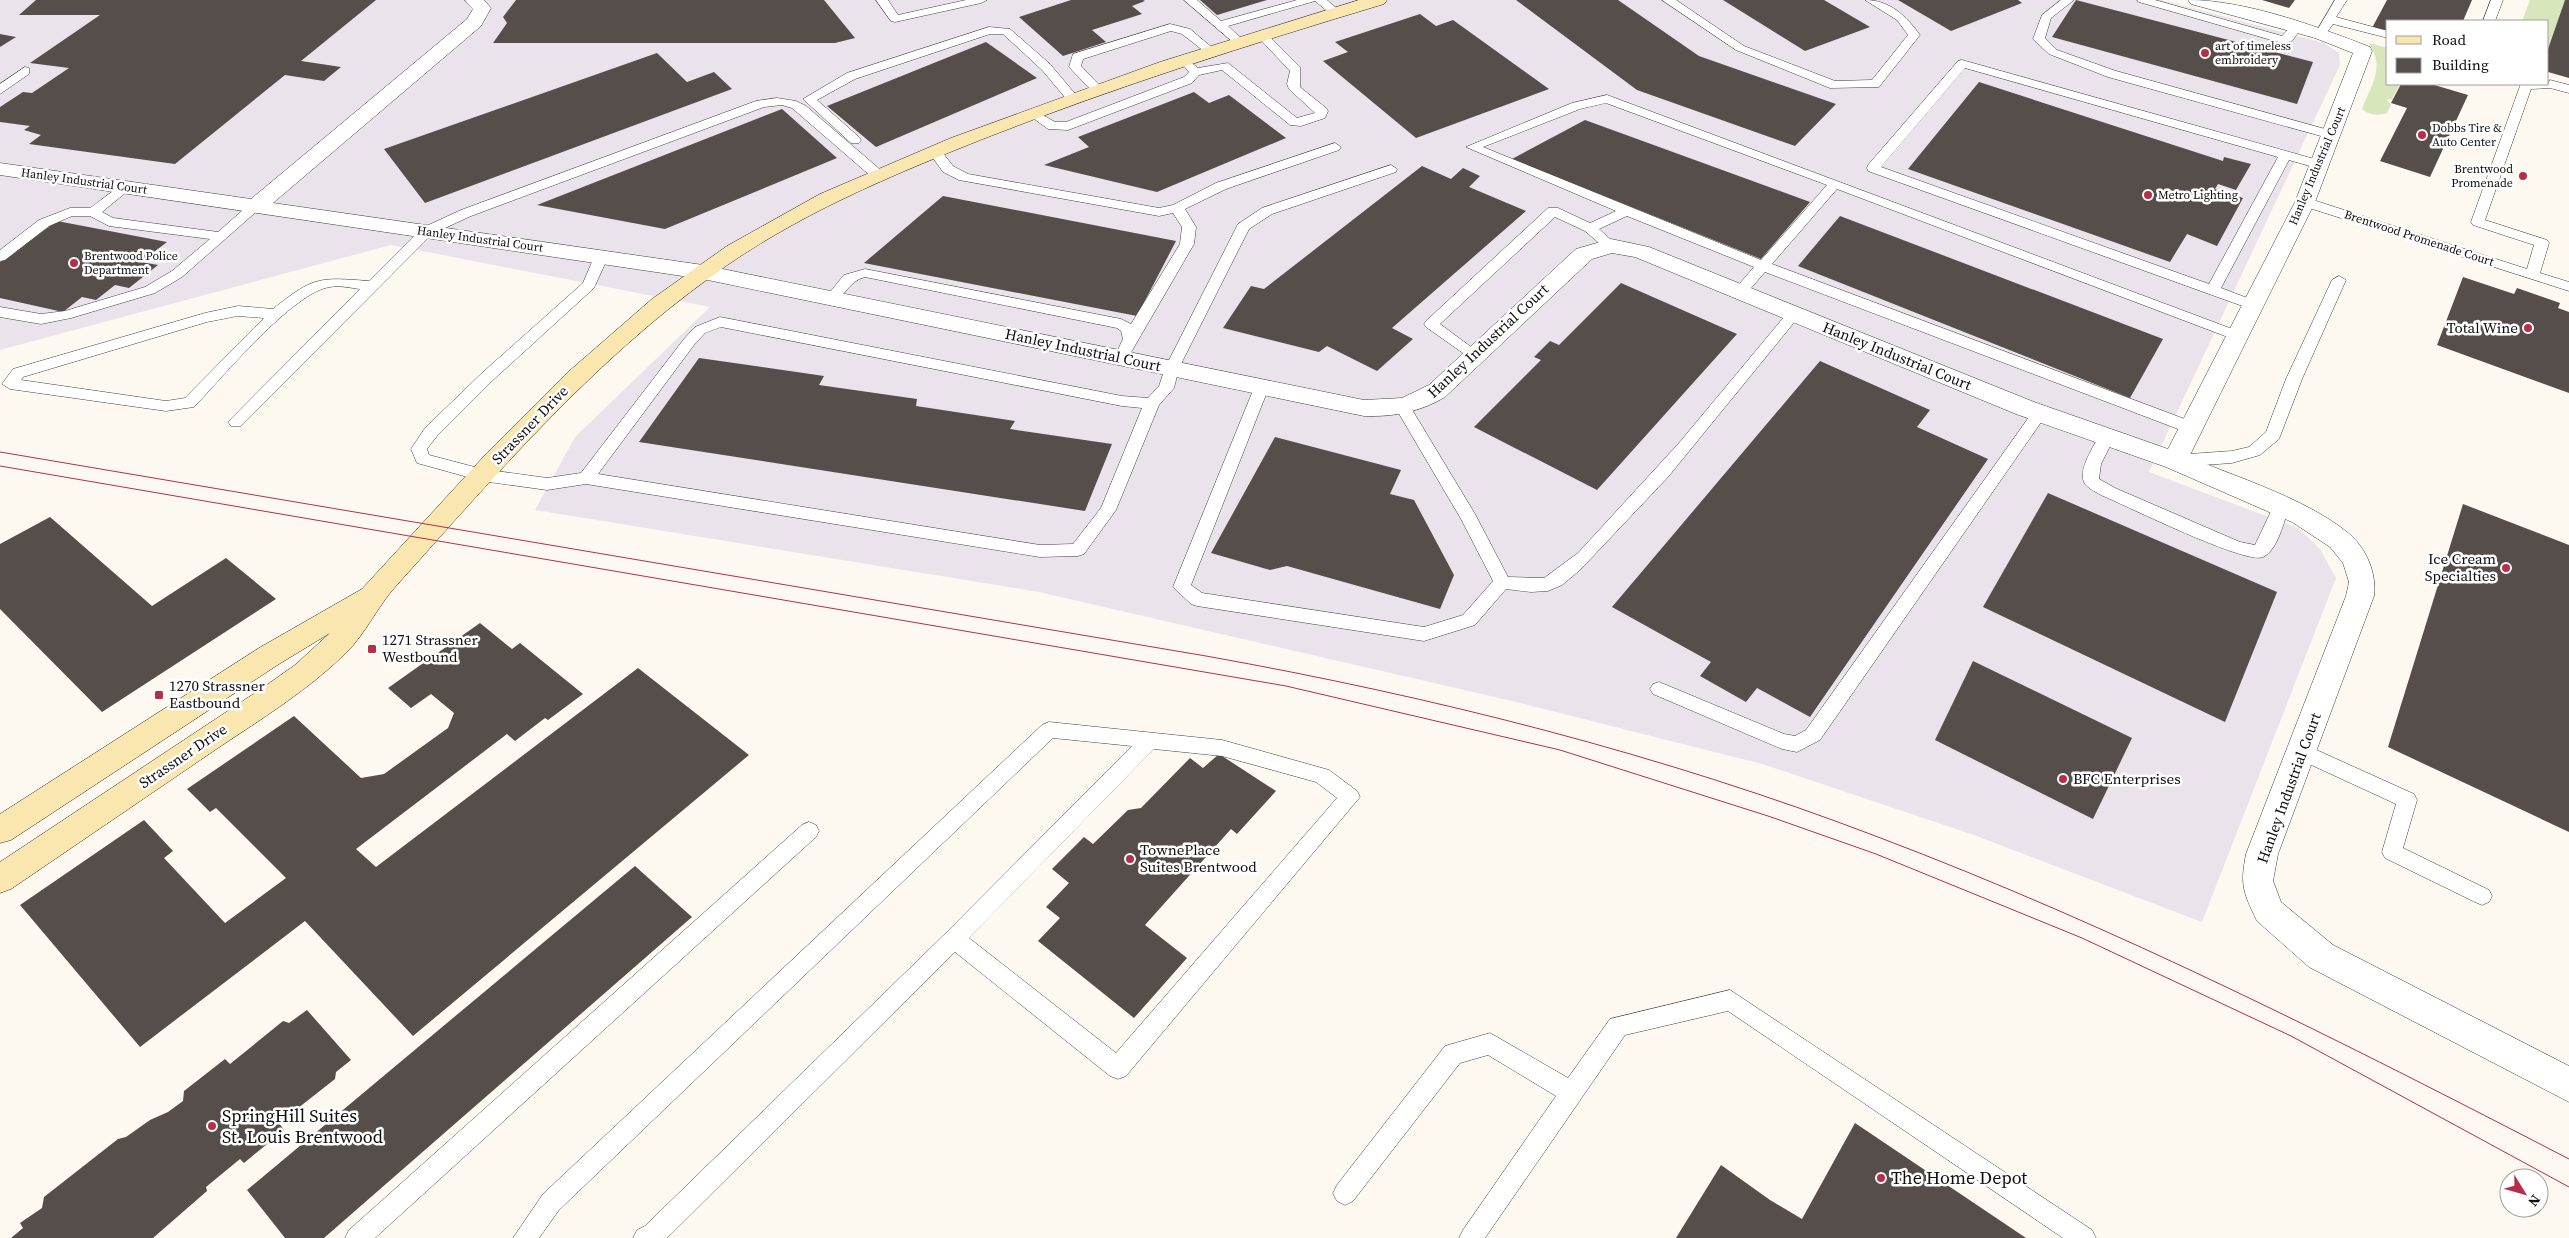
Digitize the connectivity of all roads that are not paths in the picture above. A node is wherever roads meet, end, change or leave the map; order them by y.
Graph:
1 (474, 0) edge
2 (882, 0) edge
3 (981, 0) edge
4 (1190, 0) edge
5 (1310, 0) edge
6 (1320, 0) edge
7 (1378, 0) edge
8 (1668, 0) edge
9 (1871, 0) edge
10 (2068, 0) edge
11 (2143, 0) edge
12 (2196, 0) edge
13 (2341, 0) edge
14 (2497, 0) edge
15 (1336, 12) junction
16 (2489, 20) edge
17 (1219, 25) junction
18 (2296, 27) junction
19 (2325, 27) junction
20 (1262, 34) junction
21 (2386, 35) edge
22 (1238, 42) junction
23 (1209, 50) junction
24 (25, 71) dead end
25 (1189, 71) junction
26 (2549, 84) edge
27 (2538, 85) edge
28 (1097, 89) junction
29 (2569, 89) edge
30 (0, 90) edge
31 (1072, 98) junction
32 (1032, 113) junction
33 (2332, 134) junction
34 (1334, 147) dead end
35 (934, 152) junction
36 (2285, 155) junction
37 (2320, 165) junction
38 (1392, 169) dead end
39 (0, 170) edge
40 (883, 172) junction
41 (1835, 184) junction
42 (124, 187) junction
43 (2305, 202) junction
44 (257, 206) junction
45 (1177, 208) junction
46 (1627, 211) junction
47 (93, 212) junction
48 (1590, 228) junction
49 (427, 231) junction
50 (221, 236) junction
51 (1611, 246) junction
52 (0, 257) edge
53 (601, 257) junction
54 (1763, 266) junction
55 (703, 272) junction
56 (2532, 275) junction
57 (2339, 280) dead end
58 (372, 286) junction
59 (2569, 287) edge
60 (2213, 290) junction
61 (1740, 292) junction
62 (2253, 305) junction
63 (0, 312) edge
64 (276, 314) junction
65 (1794, 314) junction
66 (2238, 336) junction
67 (1126, 348) junction
68 (1475, 355) junction
69 (1172, 368) junction
70 (1262, 387) junction
71 (1152, 403) junction
72 (1403, 407) junction
73 (2039, 414) junction
74 (236, 422) dead end
75 (2192, 428) junction
76 (2106, 438) junction
77 (2175, 461) junction
78 (482, 476) junction
79 (586, 478) junction
80 (2281, 507) junction
81 (1502, 582) junction
82 (372, 595) junction
83 (1659, 689) dead end
84 (1151, 740) junction
85 (2301, 751) junction
86 (0, 830) edge
87 (809, 830) dead end
88 (0, 880) edge
89 (2482, 896) dead end
90 (954, 939) junction
91 (2569, 1086) edge
92 (1572, 1093) junction
93 (1345, 1193) dead end
94 (358, 1238) edge
95 (525, 1238) edge
96 (645, 1238) edge
97 (1471, 1238) edge
98 (2084, 1238) edge

1 - 44 street
2 - 3 lane
4 - 17 lane
5 - 17 lane
6 - 15 lane
7 - 15 street
8 - 9 lane
10 - 33 lane
11 - 18 lane
12 - 18 street, Hanley Industrial Court
13 - 19 lane
14 - 16 lane
15 - 20 street
17 - 22 lane
18 - 19 street, Hanley Industrial Court
19 - 21 lane
19 - 33 street, Hanley Industrial Court
20 - 22 street
20 - 25 lane
22 - 23 street
23 - 25 street
23 - 28 lane
24 - 30 lane
25 - 28 street
25 - 32 lane
26 - 29 lane
27 - 56 lane
28 - 31 street
31 - 32 street
31 - 40 lane
32 - 35 street
33 - 37 street, Hanley Industrial Court
34 - 45 lane
35 - 40 street
35 - 45 lane
36 - 37 lane
36 - 60 lane
36 - 60 lane
37 - 43 street, Hanley Industrial Court
38 - 69 lane
39 - 42 street, Hanley Industrial Court
40 - 49 lane
40 - 55 street
41 - 46 lane
41 - 54 lane
41 - 66 lane
42 - 44 street, Hanley Industrial Court
42 - 47 lane
43 - 56 lane, Brentwood Promenade Court
43 - 62 street, Hanley Industrial Court
44 - 49 street, Hanley Industrial Court
44 - 50 lane
45 - 67 lane
46 - 48 lane
46 - 54 lane
47 - 50 lane
47 - 52 lane
48 - 51 lane
48 - 68 lane
49 - 53 street, Hanley Industrial Court
49 - 58 lane
50 - 63 lane
51 - 61 street, Hanley Industrial Court
51 - 68 street, Hanley Industrial Court
53 - 55 street, Hanley Industrial Court
53 - 78 lane
54 - 61 lane
54 - 75 lane
55 - 67 street, Hanley Industrial Court
55 - 78 street, Strassner Drive
56 - 59 lane, Brentwood Promenade Court
57 - 77 lane
58 - 64 lane
58 - 74 lane
60 - 62 lane
61 - 65 street, Hanley Industrial Court
62 - 66 street, Hanley Industrial Court
64 - 64 lane
65 - 73 street, Hanley Industrial Court
65 - 81 lane
66 - 75 street, Hanley Industrial Court
67 - 69 street, Hanley Industrial Court
68 - 72 street, Hanley Industrial Court
69 - 70 street, Hanley Industrial Court
69 - 71 lane
70 - 72 street, Hanley Industrial Court
70 - 81 lane
71 - 79 lane
71 - 79 lane
72 - 81 lane
73 - 76 street, Hanley Industrial Court
73 - 83 lane
75 - 77 street, Hanley Industrial Court
76 - 77 street, Hanley Industrial Court
76 - 80 lane
77 - 80 street, Hanley Industrial Court
78 - 79 lane
78 - 82 street, Strassner Drive
80 - 85 street, Hanley Industrial Court
82 - 86 street, Strassner Drive
82 - 88 street, Strassner Drive
84 - 90 lane
84 - 90 lane
84 - 95 lane
85 - 89 lane
85 - 91 street, Hanley Industrial Court
87 - 94 lane
90 - 96 lane
92 - 93 lane
92 - 97 lane
92 - 98 lane

